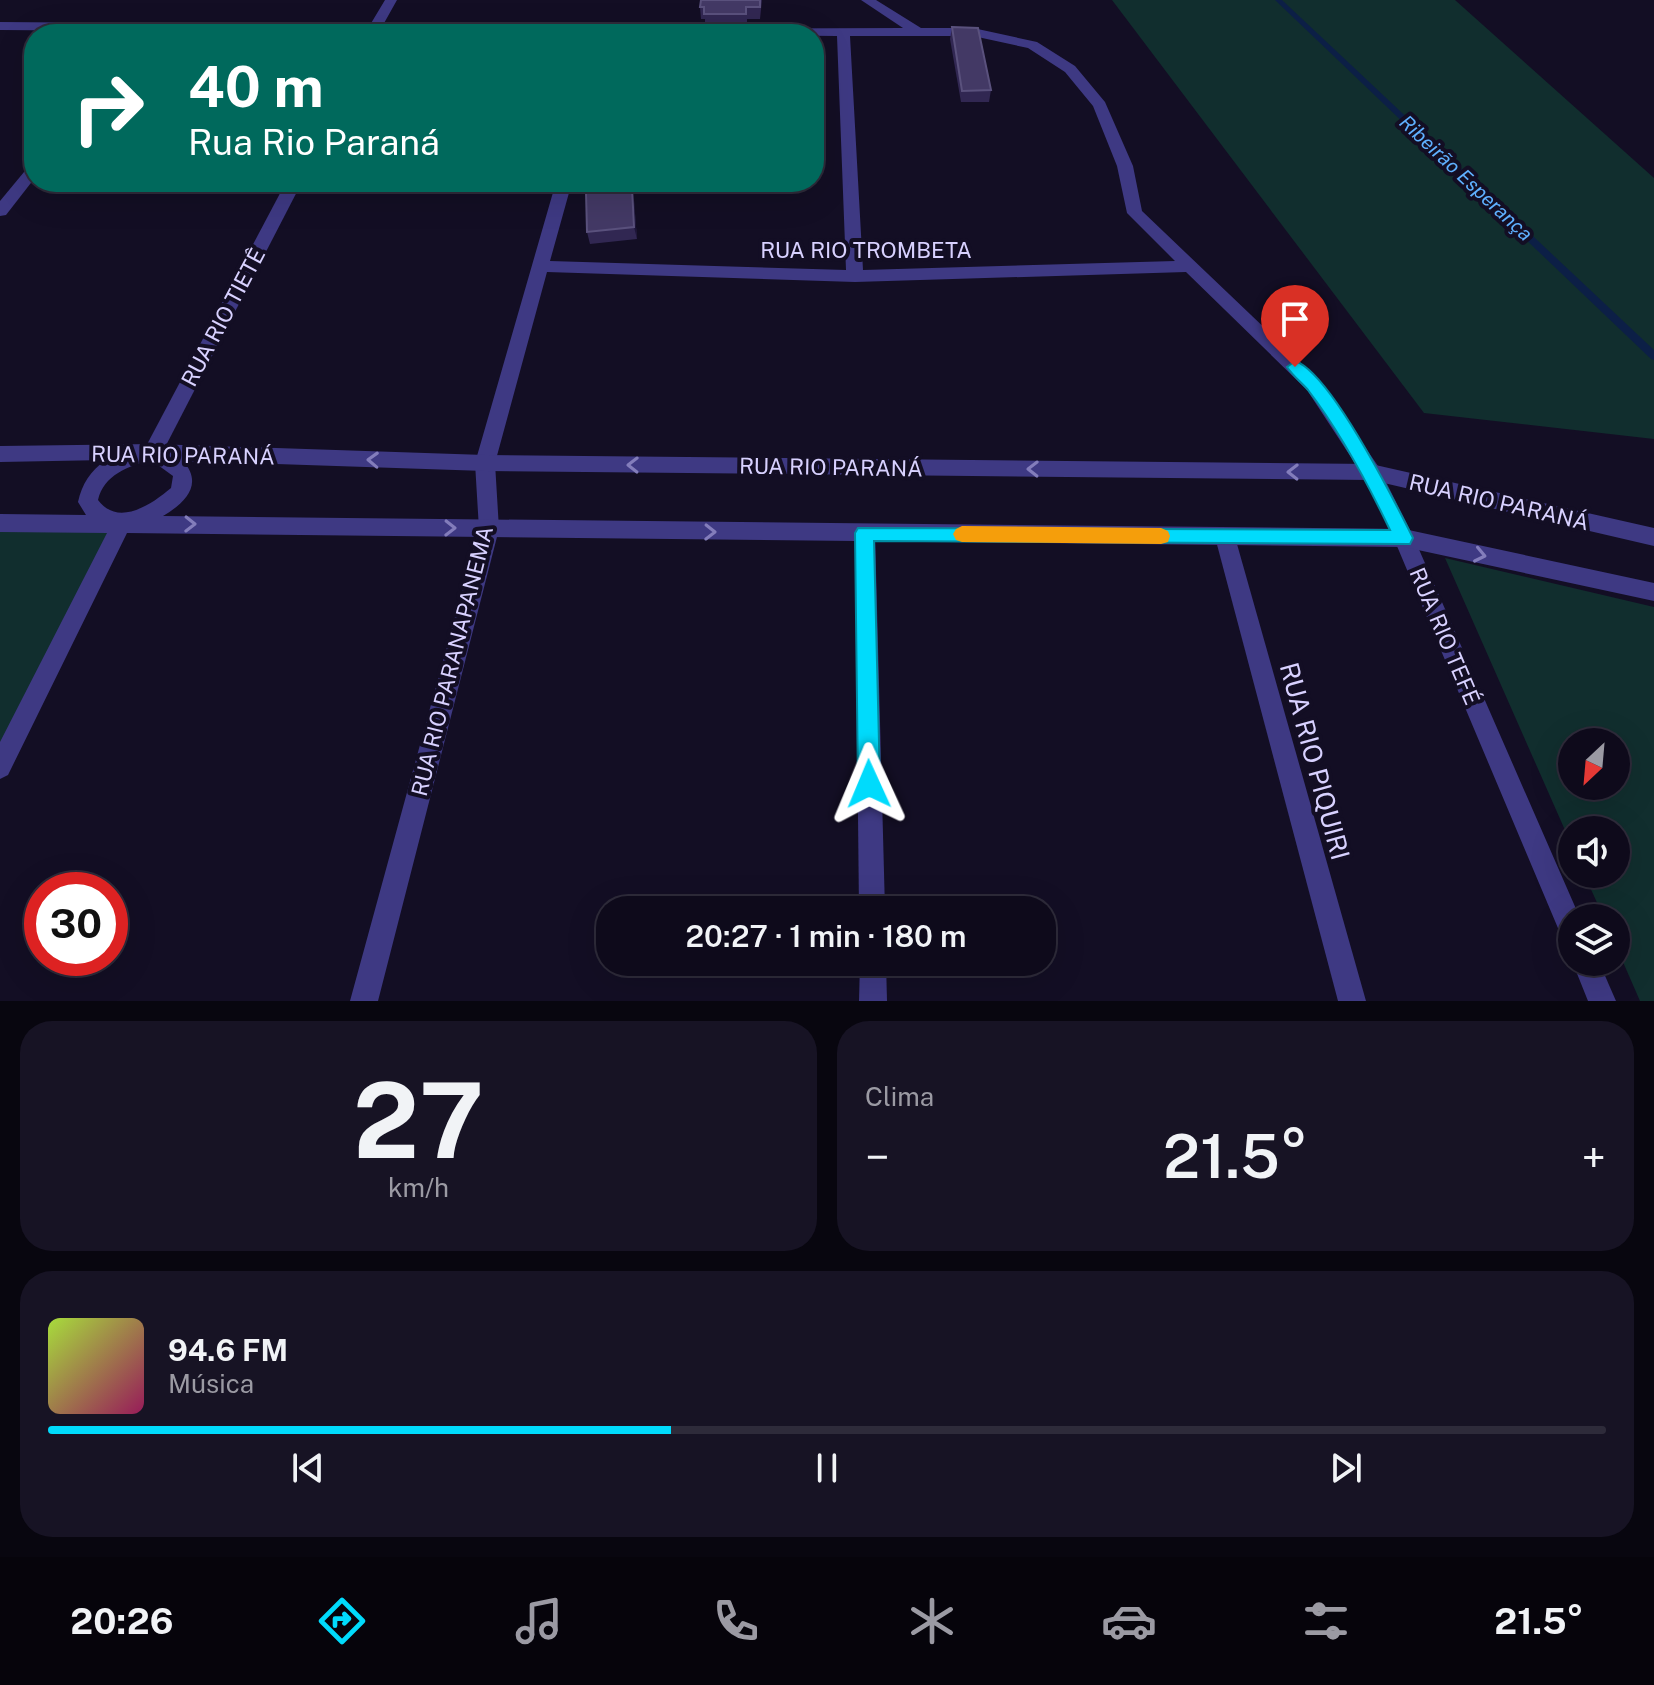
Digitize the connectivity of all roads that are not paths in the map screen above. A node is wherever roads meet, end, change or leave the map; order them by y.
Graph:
1 (391, 0) edge
2 (867, 0) edge
3 (377, 24) edge
4 (0, 26) edge
5 (24, 27) edge
6 (918, 32) junction
7 (824, 33) edge
8 (843, 33) junction
9 (24, 181) edge
10 (289, 192) edge
11 (561, 192) edge
12 (0, 211) edge
13 (540, 266) junction
14 (1193, 266) junction
15 (855, 276) junction
16 (153, 452) junction
17 (0, 454) edge
18 (485, 463) junction
19 (1371, 472) junction
20 (0, 523) edge
21 (122, 523) junction
22 (489, 529) junction
23 (865, 533) junction
24 (1225, 537) junction
25 (1654, 537) edge
26 (1404, 538) junction
27 (1654, 592) edge
28 (0, 767) edge
29 (872, 896) edge
30 (1560, 904) edge
31 (873, 976) edge
32 (1591, 976) edge
33 (364, 1001) edge
34 (873, 1001) edge
35 (1352, 1001) edge
36 (1602, 1001) edge

1 - 3 street
2 - 6 street
4 - 5 street
6 - 8 street, RUA RIO TEFÉ
6 - 14 street, RUA RIO TEFÉ
7 - 8 street, RUA RIO TEFÉ
8 - 15 street
9 - 12 street
10 - 16 street, RUA RIO TIETÊ
11 - 13 street, RUA RIO PARANAPANEMA
13 - 15 street, RUA RIO TROMBETA
13 - 18 street, RUA RIO PARANAPANEMA
14 - 15 street, RUA RIO TROMBETA
14 - 19 street, RUA RIO TEFÉ
16 - 17 street, RUA RIO PARANÁ
18 -> 16 street, RUA RIO PARANÁ
16 - 21 street
16 - 21 street
19 -> 18 street, RUA RIO PARANÁ
18 - 22 street, RUA RIO PARANAPANEMA
19 - 25 street, RUA RIO PARANÁ
19 - 26 street, RUA RIO TEFÉ
20 - 21 street
21 -> 22 street
21 - 28 street
22 -> 23 street
22 - 33 street, RUA RIO PARANAPANEMA
23 - 24 street
23 - 29 street
24 - 26 street
24 - 35 street, RUA RIO PIQUIRI
26 -> 27 street
26 - 30 street, RUA RIO TEFÉ
31 - 34 street
32 - 36 street

